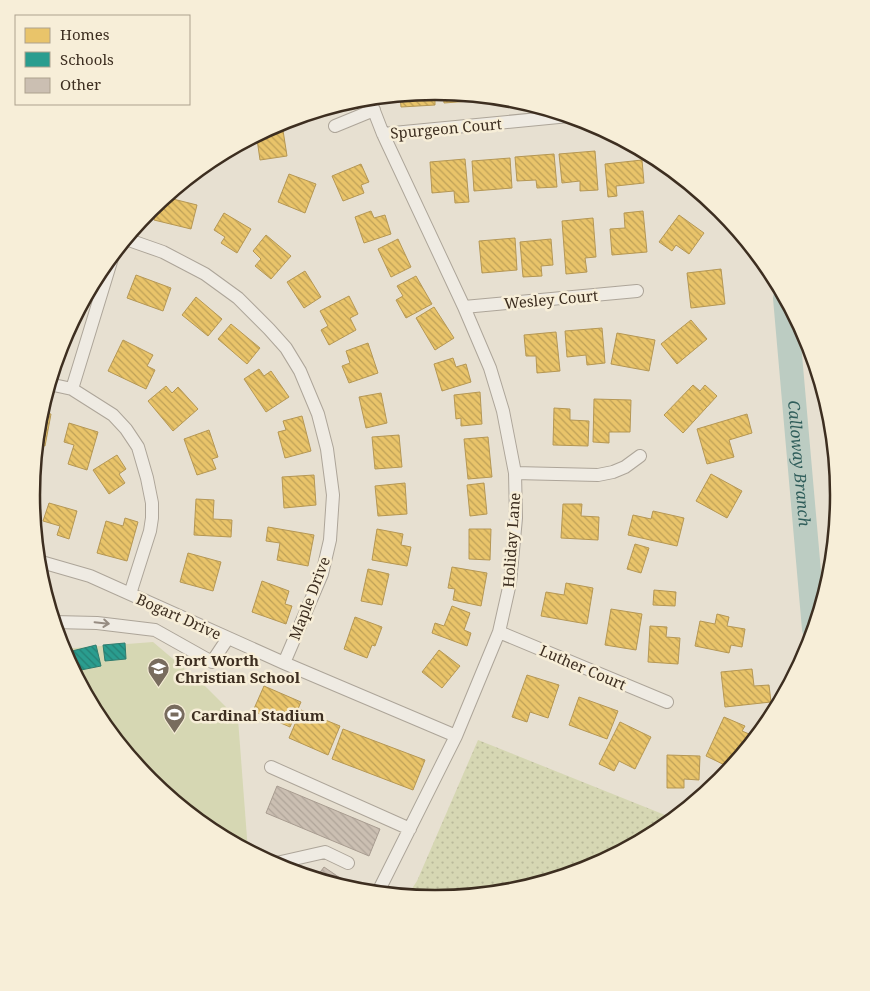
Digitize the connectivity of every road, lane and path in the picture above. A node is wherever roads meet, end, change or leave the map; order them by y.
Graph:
1 (372, 106) edge
2 (367, 107) edge
3 (551, 118) edge
4 (336, 126) dead end
5 (383, 134) junction
6 (133, 241) edge
7 (106, 277) edge
8 (637, 291) dead end
9 (464, 307) junction
10 (56, 385) edge
11 (72, 389) junction
12 (640, 456) dead end
13 (515, 473) junction
14 (46, 563) edge
15 (130, 594) junction
16 (61, 622) edge
17 (499, 632) junction
18 (228, 638) junction
19 (284, 663) junction
20 (667, 702) dead end
21 (456, 736) junction
22 (271, 767) dead end
23 (410, 828) junction
24 (286, 861) edge
25 (348, 863) dead end
26 (381, 887) edge

1 - 5 street, Holiday Lane
2 - 4 street
3 - 5 street, Spurgeon Court
5 - 9 street, Holiday Lane
6 - 19 street, Maple Drive
7 - 11 street
8 - 9 street, Wesley Court
9 - 13 street, Holiday Lane
10 - 11 street
11 - 15 street
12 - 13 street
13 - 17 street, Holiday Lane
14 - 15 street, Bogart Drive
15 - 18 street, Bogart Drive
16 -> 18 street
17 - 20 street, Luther Court
17 - 21 street, Holiday Lane
18 - 19 street, Bogart Drive
19 - 21 street, Bogart Drive
21 - 23 street, Holiday Lane
22 - 23 street
23 - 26 street, Holiday Lane
24 - 25 street

